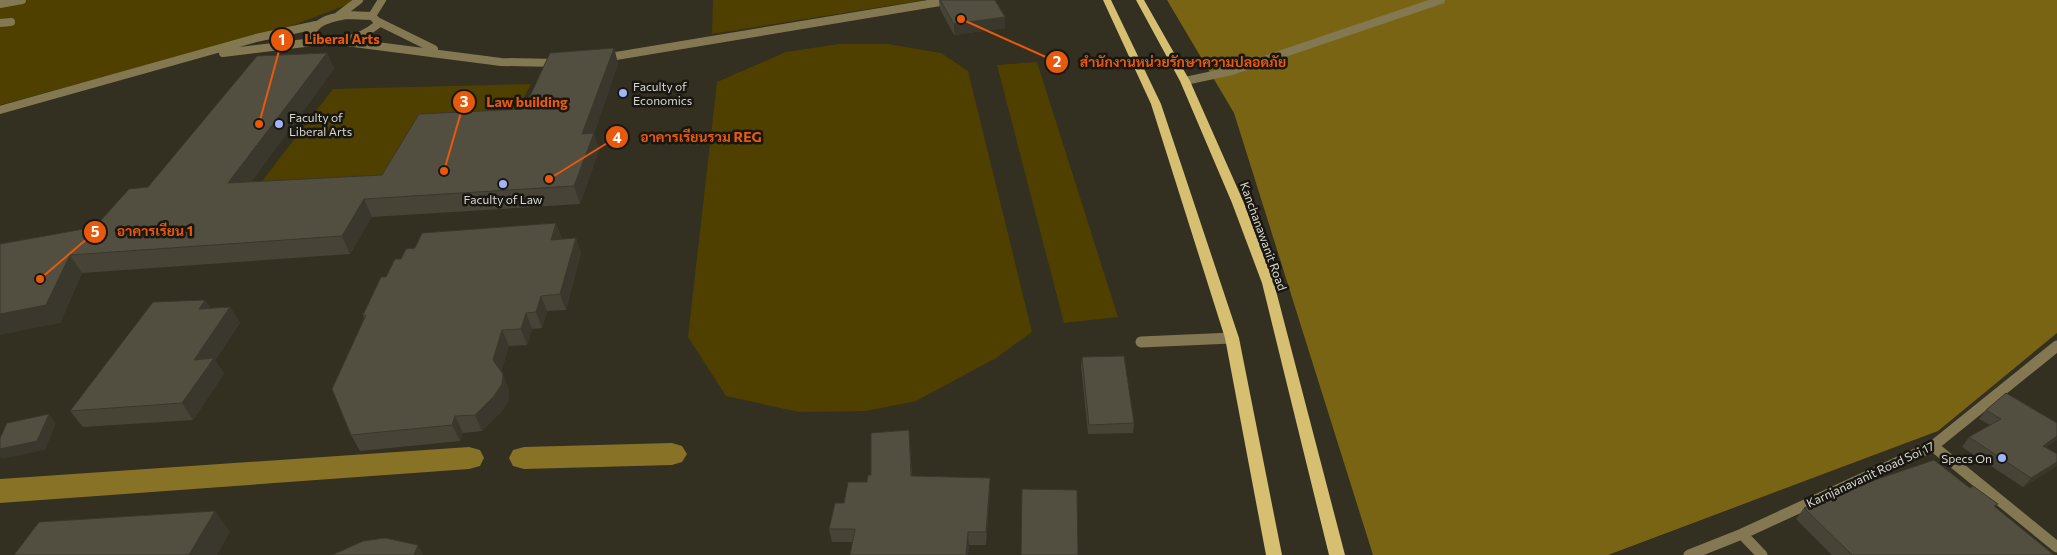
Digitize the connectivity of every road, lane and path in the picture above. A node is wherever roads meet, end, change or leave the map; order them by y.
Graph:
1 (22, 0) edge
2 (359, 0) edge
3 (382, 0) edge
4 (952, 0) edge
5 (1107, 0) edge
6 (1140, 0) edge
7 (1441, 0) edge
8 (0, 4) edge
9 (337, 17) junction
10 (374, 19) junction
11 (11, 22) dead end
12 (0, 23) edge
13 (316, 25) junction
14 (321, 41) junction
15 (338, 41) junction
16 (442, 53) junction
17 (598, 59) edge
18 (562, 63) edge
19 (166, 64) junction
20 (1185, 81) junction
21 (0, 110) edge
22 (1232, 338) junction
23 (1141, 342) dead end
24 (2056, 348) edge
25 (1933, 446) junction
26 (1742, 534) junction
27 (2057, 547) edge
28 (1274, 555) edge
29 (1337, 555) edge
30 (1689, 555) edge
31 (1762, 555) edge

1 - 8 street
2 - 9 street
3 - 10 street
4 - 17 street
5 - 22 main road
6 - 20 main road, Kanchanawanit Road
7 - 20 street
9 - 10 street
9 - 13 street
10 - 15 street
10 - 16 street
11 - 12 street
13 - 14 street
13 - 19 street
14 - 15 street
14 - 19 street
15 - 16 street
16 - 18 street
19 - 21 street
20 - 29 main road, Kanchanawanit Road
22 - 23 street
22 - 28 main road
24 - 25 street, Karnjanavanit Road Soi 17
25 - 26 street, Karnjanavanit Road Soi 17
25 - 27 street
26 - 30 street, Karnjanavanit Road Soi 17
26 - 31 street

